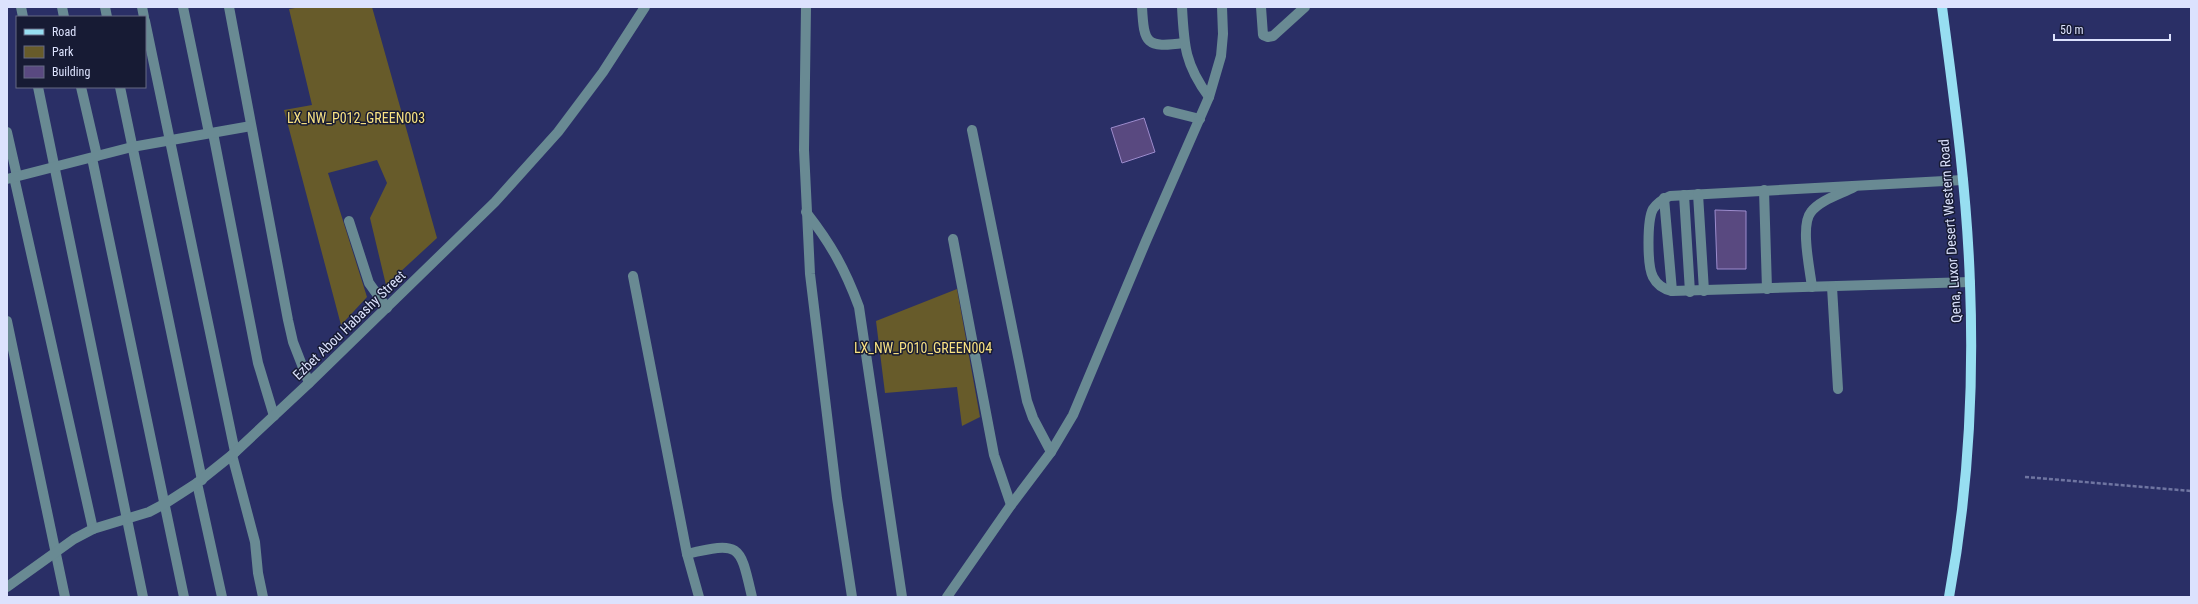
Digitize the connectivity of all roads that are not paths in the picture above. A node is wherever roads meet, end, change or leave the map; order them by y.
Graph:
1 (183, 7) edge
2 (229, 7) edge
3 (645, 7) edge
4 (806, 7) edge
5 (1142, 7) edge
6 (1182, 7) edge
7 (1222, 7) edge
8 (1261, 7) edge
9 (1942, 7) edge
10 (1301, 9) edge
11 (146, 26) edge
12 (1184, 43) junction
13 (38, 88) edge
14 (81, 88) edge
15 (120, 88) edge
16 (1209, 97) junction
17 (1168, 111) dead end
18 (1200, 119) junction
19 (251, 126) junction
20 (972, 130) dead end
21 (7, 132) edge
22 (211, 133) junction
23 (169, 140) junction
24 (132, 147) junction
25 (94, 157) junction
26 (55, 167) junction
27 (13, 178) edge
28 (1963, 180) junction
29 (1857, 186) junction
30 (1764, 190) junction
31 (1698, 194) junction
32 (1684, 195) junction
33 (1664, 198) junction
34 (806, 212) junction
35 (349, 221) dead end
36 (953, 238) dead end
37 (633, 276) dead end
38 (1970, 282) junction
39 (1812, 287) junction
40 (1832, 287) junction
41 (1767, 289) junction
42 (1672, 291) junction
43 (1704, 291) junction
44 (1690, 292) junction
45 (387, 308) junction
46 (7, 321) edge
47 (309, 383) junction
48 (1838, 389) dead end
49 (274, 416) junction
50 (1051, 452) junction
51 (234, 453) junction
52 (200, 482) junction
53 (166, 503) junction
54 (1011, 505) junction
55 (127, 519) junction
56 (93, 529) junction
57 (56, 552) junction
58 (687, 554) junction
59 (7, 587) edge
60 (65, 597) edge
61 (143, 597) edge
62 (184, 597) edge
63 (222, 597) edge
64 (263, 597) edge
65 (698, 597) edge
66 (752, 597) edge
67 (852, 597) edge
68 (902, 597) edge
69 (947, 597) edge
70 (1949, 597) edge

1 - 22 street
2 - 19 street
3 - 45 street, Ezbet Abou Habashy Street
4 - 34 street
5 - 12 street
6 - 12 street
7 - 16 street
8 - 10 street
9 - 28 main road, Qena, Luxor Desert Western Road
11 - 23 street
12 - 16 street
13 - 26 street
14 - 25 street
15 - 24 street
16 - 18 street
17 - 18 street
18 - 50 street
19 - 22 street
19 - 47 street
20 - 50 street
21 - 27 street
22 - 23 street
22 - 49 street
23 - 24 street
23 - 51 street
24 - 25 street
24 - 52 street
25 - 26 street
25 - 53 street
26 - 27 street
26 - 55 street
27 - 56 street
28 - 29 street
28 - 38 main road, Qena, Luxor Desert Western Road
29 - 30 street
29 - 39 street
30 - 31 street
30 - 41 street
31 - 32 street
31 - 43 street
32 - 33 street
32 - 44 street
33 - 42 street
33 - 42 street
34 - 67 street
34 - 68 street
35 - 45 street
36 - 54 street
37 - 58 street
38 - 40 street
38 - 70 main road, Qena, Luxor Desert Western Road
39 - 40 street
39 - 41 street
40 - 48 street
41 - 43 street
42 - 44 street
43 - 44 street
45 - 47 street, Ezbet Abou Habashy Street
46 - 57 street
47 - 49 street, Ezbet Abou Habashy Street
49 - 51 street, Ezbet Abou Habashy Street
50 - 54 street
51 - 52 street, Ezbet Abou Habashy Street
51 - 64 street
52 - 53 street, Ezbet Abou Habashy Street
52 - 63 street
53 - 55 street, Ezbet Abou Habashy Street
53 - 62 street
54 - 69 street
55 - 56 street, Ezbet Abou Habashy Street
55 - 61 street
56 - 57 street, Ezbet Abou Habashy Street
57 - 59 street, Ezbet Abou Habashy Street
57 - 60 street
58 - 65 street
58 - 66 street

